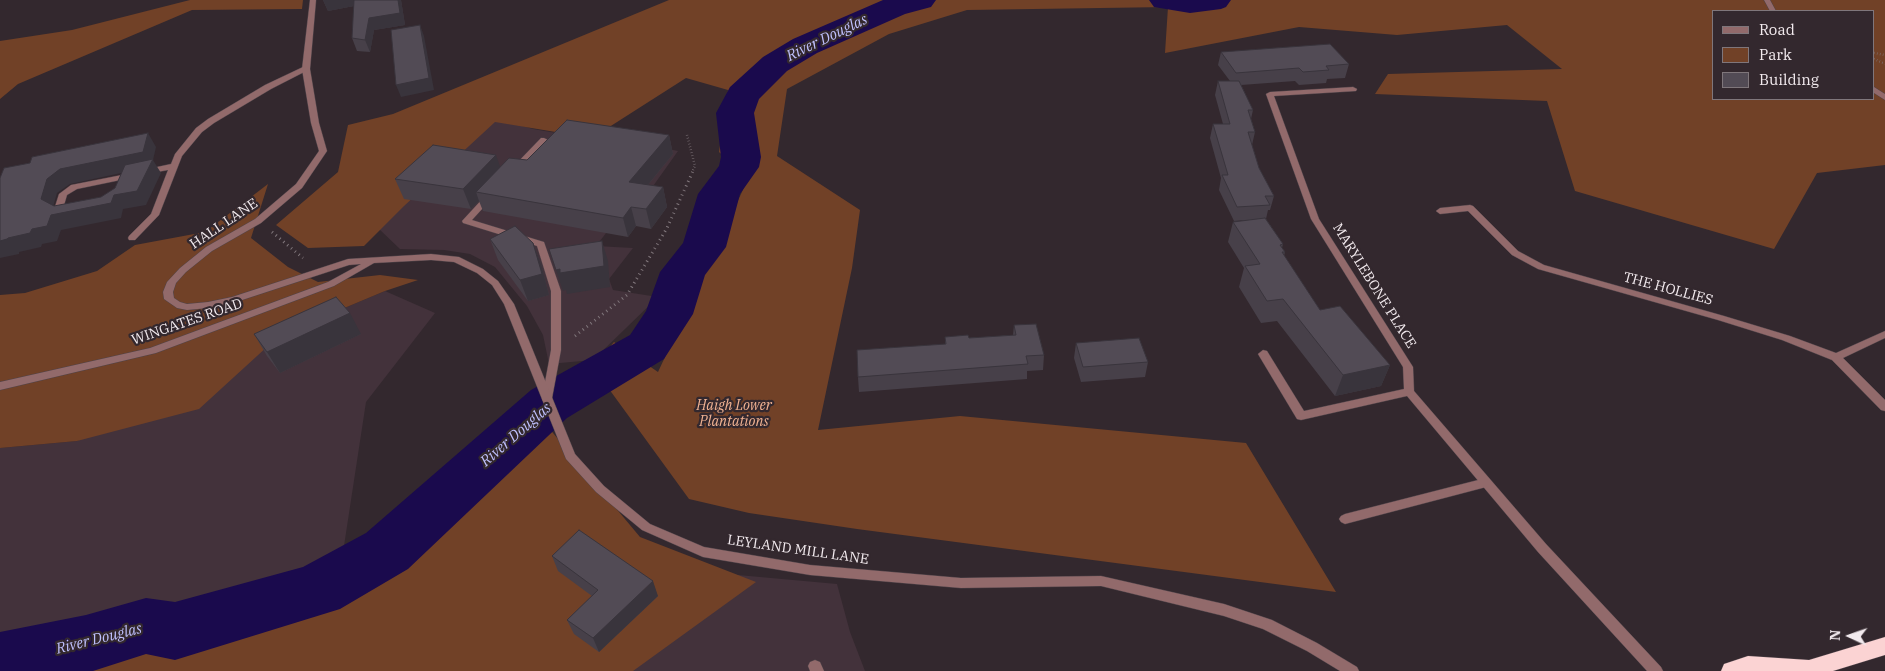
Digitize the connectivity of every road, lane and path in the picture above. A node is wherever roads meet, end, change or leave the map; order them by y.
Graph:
1 (313, 0) edge
2 (306, 69) junction
3 (1353, 89) dead end
4 (1875, 90) edge
5 (1885, 98) edge
6 (687, 135) dead end
7 (544, 140) edge
8 (174, 166) junction
9 (511, 174) edge
10 (498, 187) edge
11 (1440, 212) dead end
12 (72, 214) edge
13 (258, 220) junction
14 (132, 238) dead end
15 (376, 260) junction
16 (318, 271) junction
17 (1885, 334) edge
18 (556, 350) junction
19 (1262, 354) dead end
20 (1836, 356) junction
21 (0, 386) edge
22 (1409, 392) junction
23 (547, 398) junction
24 (1885, 407) edge
25 (1486, 483) junction
26 (1345, 519) dead end
27 (1885, 646) edge
28 (1808, 670) edge
29 (1352, 671) edge
30 (1656, 671) edge
31 (1731, 671) edge

1 - 2 street, HALL LANE
2 - 8 street
2 - 13 street, HALL LANE
3 - 22 street, MARYLEBONE PLACE
4 - 5 street
6 - 18 path
7 - 9 street
8 - 12 street
8 - 14 street
10 - 18 street
11 - 20 street, THE HOLLIES
13 - 16 path
13 - 16 street, HALL LANE
15 - 16 street, HALL LANE
15 - 21 street, WINGATES ROAD
15 - 23 street, LEYLAND MILL LANE
17 - 20 street
18 - 23 street
19 - 22 street
20 - 24 street, THE HOLLIES
22 - 25 street
23 - 29 street, LEYLAND MILL LANE
25 - 26 street
25 - 30 street
27 - 28 highway
28 - 31 highway

